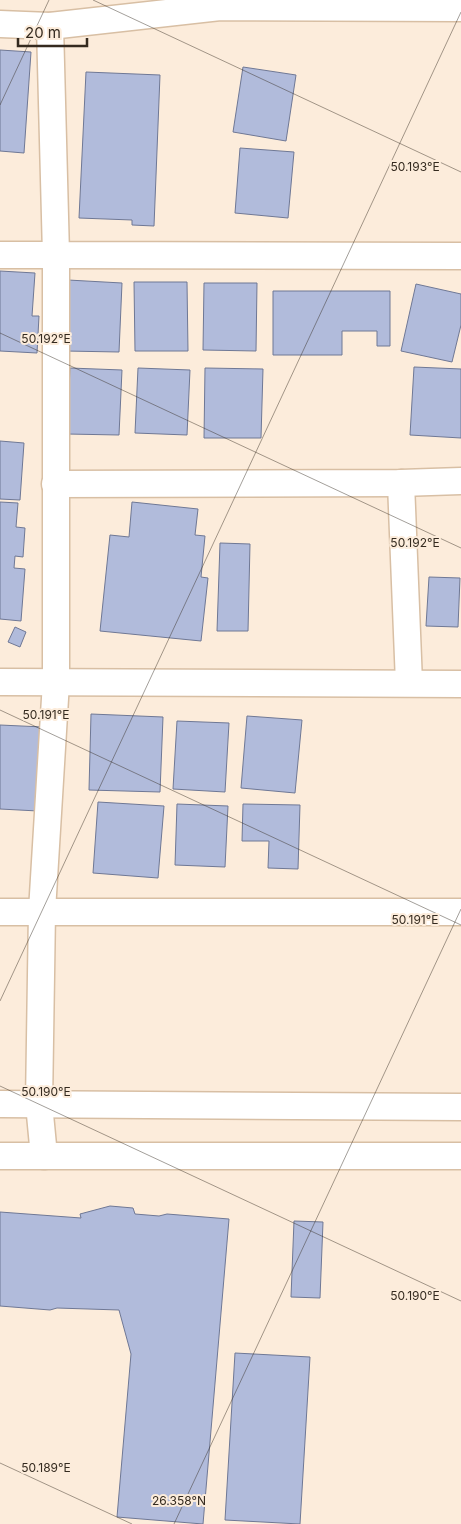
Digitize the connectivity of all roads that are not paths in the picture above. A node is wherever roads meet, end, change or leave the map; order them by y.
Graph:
1 (461, 8) edge
2 (0, 24) edge
3 (50, 26) junction
4 (0, 255) edge
5 (56, 255) junction
6 (461, 256) edge
7 (461, 481) edge
8 (401, 483) junction
9 (55, 484) junction
10 (0, 682) edge
11 (56, 682) junction
12 (409, 684) junction
13 (461, 684) edge
14 (42, 911) junction
15 (0, 912) edge
16 (461, 912) edge
17 (0, 1104) edge
18 (39, 1104) junction
19 (461, 1107) edge
20 (0, 1156) edge
21 (44, 1156) junction
22 (461, 1156) edge

1 - 3 street
2 - 3 street
3 - 5 street
4 - 5 street
5 - 6 street
5 - 9 street
7 - 8 street
8 - 9 street
8 - 12 street
9 - 11 street
10 - 11 street
11 - 12 street
11 - 14 street
12 - 13 street
14 - 15 street
14 - 16 street
14 - 18 street
17 - 18 street
18 - 19 street
18 - 21 street
20 - 21 street
21 - 22 street

